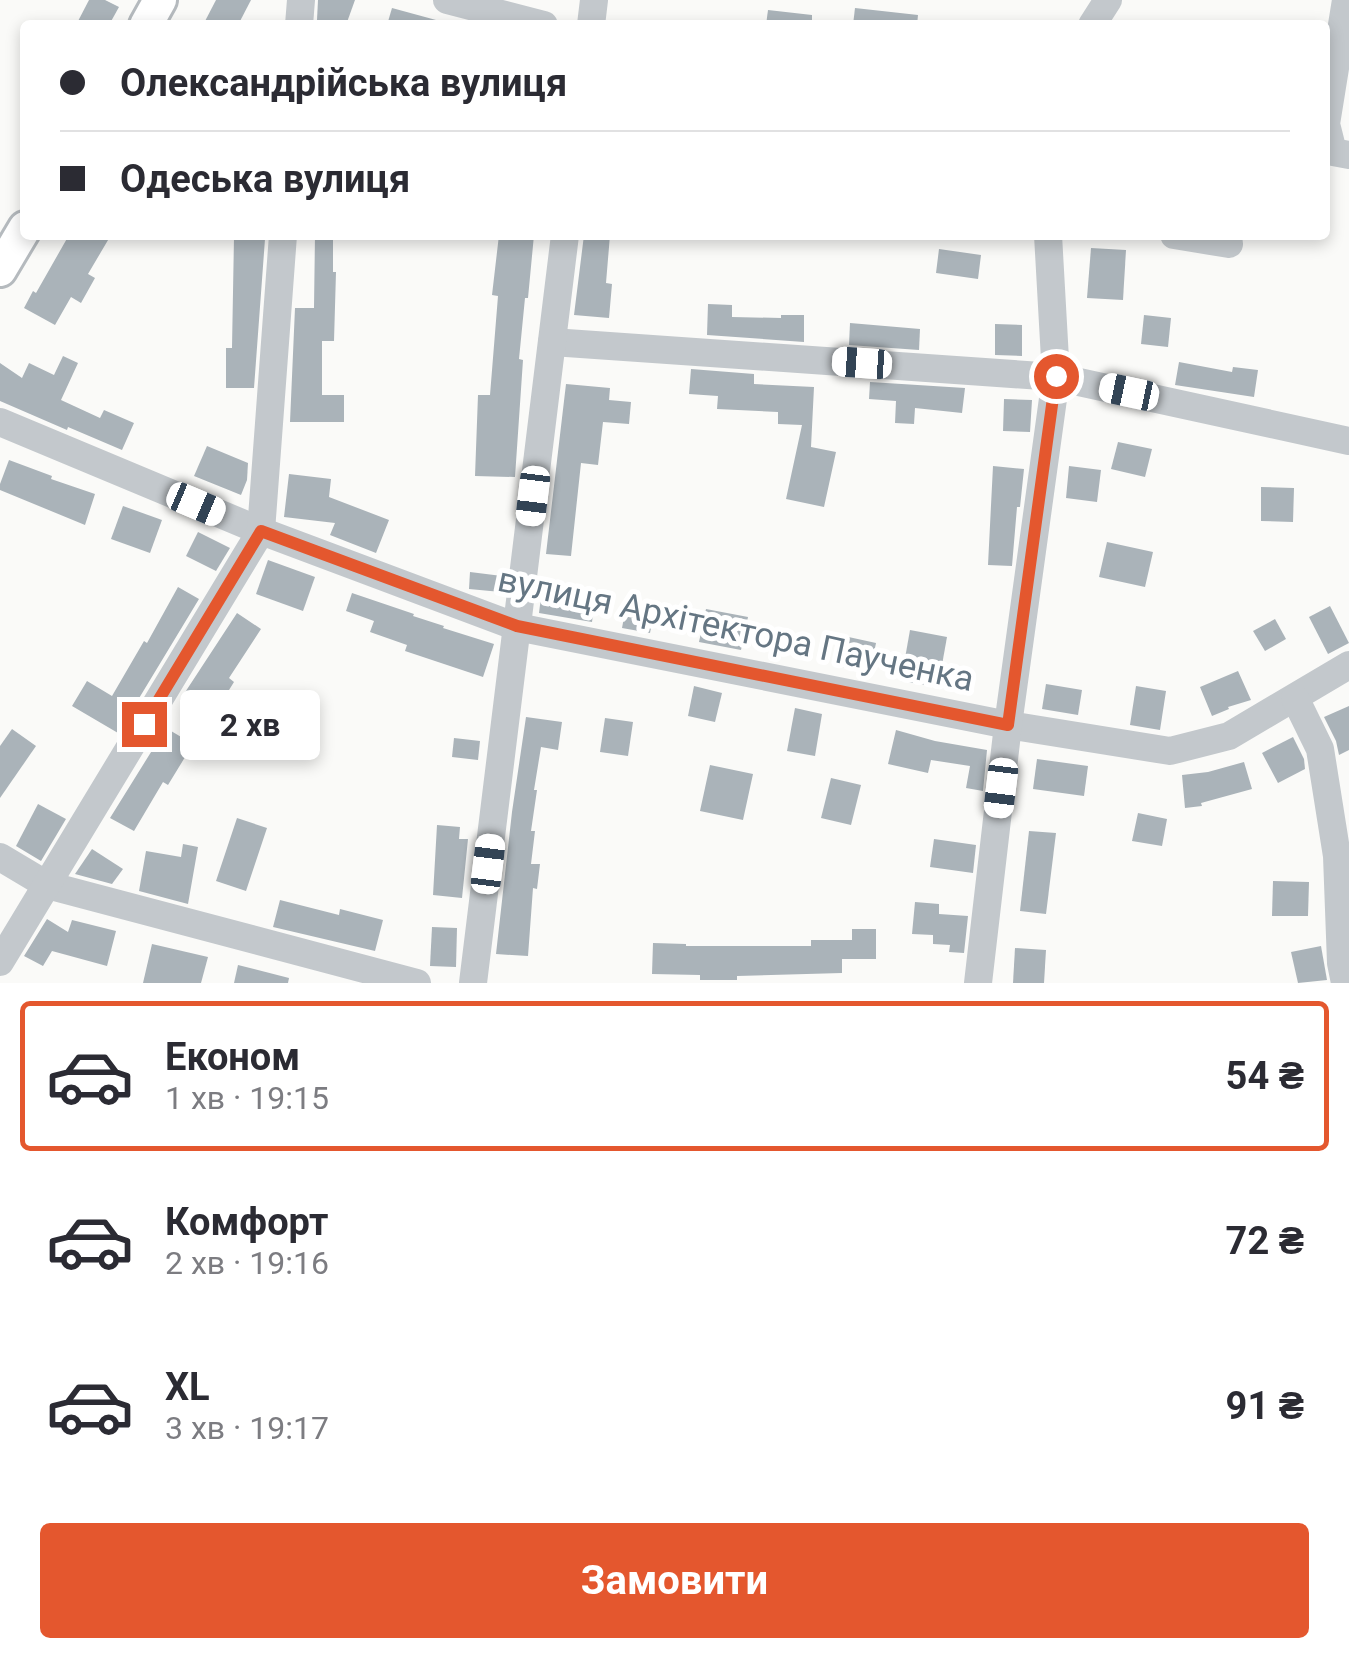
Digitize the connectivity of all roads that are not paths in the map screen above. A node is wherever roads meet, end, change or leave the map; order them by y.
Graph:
1 (448, 0) edge
2 (1346, 0) edge
3 (525, 20) edge
4 (1330, 99) edge
5 (1330, 140) edge
6 (1349, 155) edge
7 (20, 236) edge
8 (283, 240) edge
9 (564, 240) edge
10 (1048, 240) edge
11 (1205, 240) edge
12 (1229, 244) dead end
13 (0, 270) edge
14 (552, 342) junction
15 (1056, 376) junction
16 (0, 422) edge
17 (1349, 441) edge
18 (261, 531) junction
19 (517, 626) junction
20 (1349, 665) edge
21 (1295, 698) junction
22 (1008, 725) junction
23 (0, 857) edge
24 (46, 885) junction
25 (0, 962) edge
26 (417, 983) edge
27 (474, 983) edge
28 (978, 983) edge
29 (1345, 983) edge

1 - 3 street
2 - 4 street
5 - 6 street
7 - 13 main road
8 - 18 street
9 - 14 street
10 - 15 street
11 - 12 street
14 - 15 street
14 - 19 street
15 - 17 street
15 - 22 street
16 - 18 street, вулиця Архітектора Паученка
18 - 19 street, вулиця Архітектора Паученка
18 - 24 street
19 - 22 street, вулиця Архітектора Паученка
19 - 27 street
20 - 21 street, вулиця Архітектора Паученка
21 - 22 street, вулиця Архітектора Паученка
21 - 29 street
22 - 28 street
23 - 24 street
24 - 25 street
24 - 26 street

